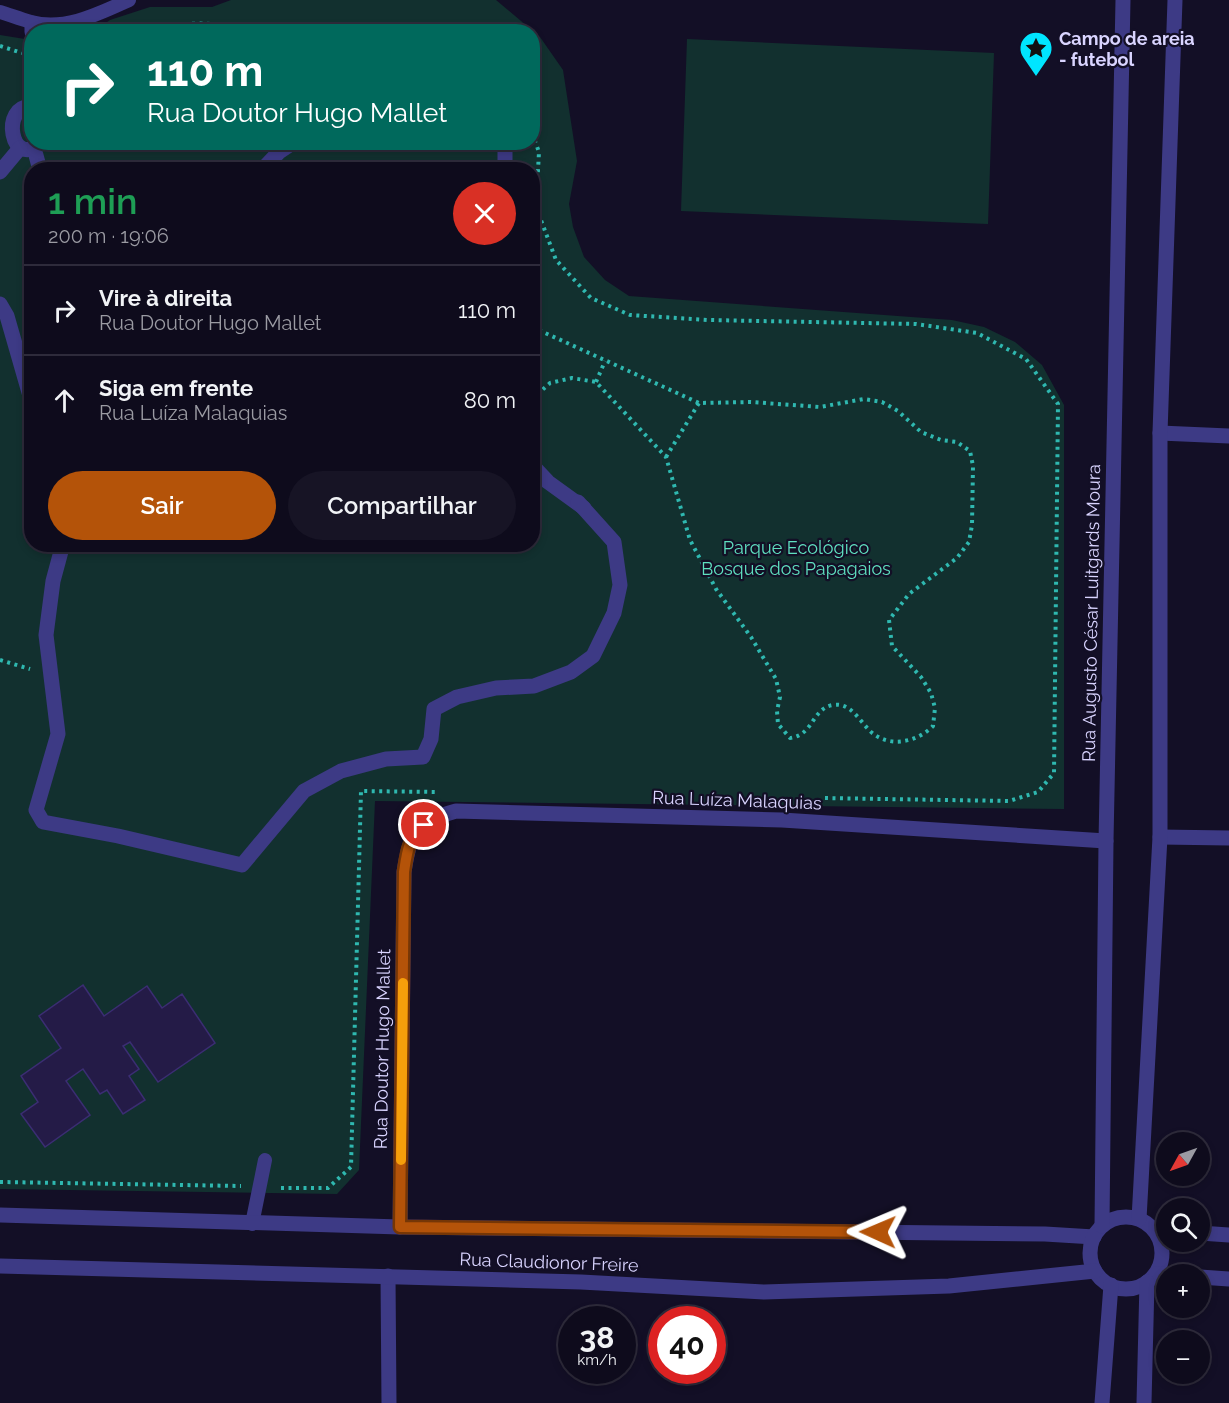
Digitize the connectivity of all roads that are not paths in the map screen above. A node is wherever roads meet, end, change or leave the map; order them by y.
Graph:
1 (129, 0) edge
2 (1122, 0) edge
3 (1175, 0) edge
4 (0, 12) edge
5 (26, 24) edge
6 (62, 24) edge
7 (24, 108) edge
8 (24, 145) edge
9 (27, 150) edge
10 (282, 150) edge
11 (270, 162) edge
12 (0, 172) edge
13 (0, 304) edge
14 (24, 374) edge
15 (1160, 433) junction
16 (1229, 436) edge
17 (540, 474) edge
18 (578, 502) junction
19 (600, 522) dead end
20 (61, 552) edge
21 (1160, 837) junction
22 (1229, 838) edge
23 (1106, 841) junction
24 (404, 872) joint
25 (265, 1160) dead end
26 (0, 1215) edge
27 (1139, 1219) junction
28 (252, 1224) junction
29 (400, 1227) junction
30 (1156, 1228) edge
31 (1098, 1232) junction
32 (1210, 1233) edge
33 (1229, 1234) edge
34 (1162, 1252) edge
35 (0, 1266) edge
36 (1095, 1270) junction
37 (388, 1276) junction
38 (1156, 1277) edge
39 (1152, 1278) junction
40 (1210, 1278) edge
41 (1229, 1279) edge
42 (1111, 1286) junction
43 (389, 1403) edge
44 (1102, 1403) edge
45 (1144, 1403) edge

1 - 6 lane
2 - 23 street, Rua Augusto César Luitgards Moura
3 - 15 street
4 - 5 lane
7 - 8 street
9 - 12 street
10 - 11 street
13 - 14 street
15 - 16 street
15 - 21 street
17 - 18 street
18 - 19 street
18 - 20 street
21 - 22 street
21 - 27 street
23 - 24 street, Rua Luíza Malaquias
23 - 31 street, Rua Augusto César Luitgards Moura
24 - 29 street, Rua Doutor Hugo Mallet
25 - 28 lane
26 - 28 street, Rua Claudionor Freire
27 - 30 street
27 - 31 street
28 - 29 street, Rua Claudionor Freire
29 - 31 street, Rua Claudionor Freire
31 - 36 street, Rua Augusto César Luitgards Moura
32 - 33 street
34 - 39 street
35 - 37 street, Rua Claudionor Freire
36 - 37 street, Rua Claudionor Freire
36 - 42 street
37 - 43 street
38 - 39 street
39 - 42 street
39 - 45 street
40 - 41 street
42 - 44 street

